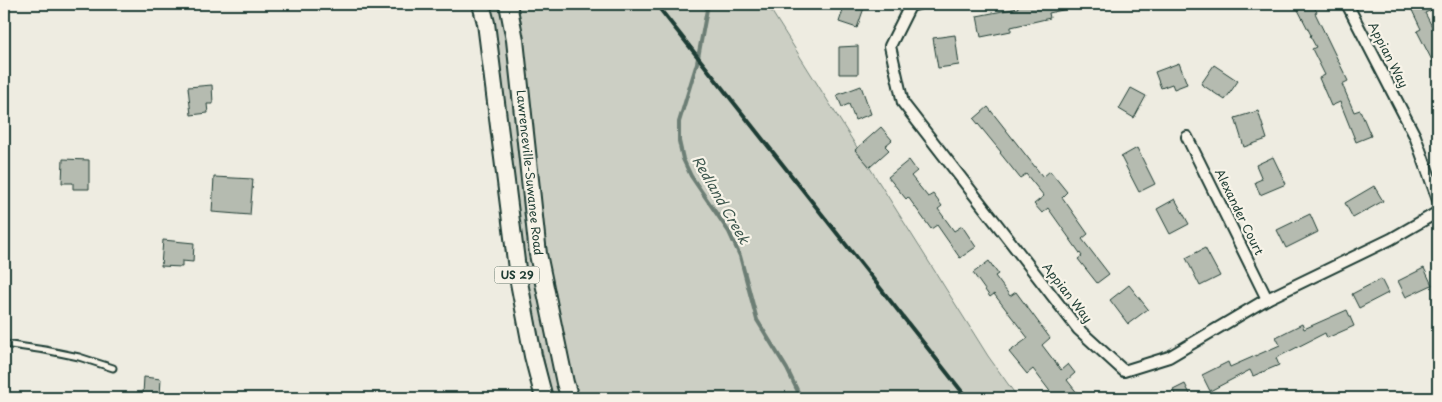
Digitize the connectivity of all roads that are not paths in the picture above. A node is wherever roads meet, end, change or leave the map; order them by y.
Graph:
1 (482, 4) edge
2 (508, 4) edge
3 (918, 4) edge
4 (1347, 4) edge
5 (1187, 137) dead end
6 (526, 147) junction
7 (502, 151) junction
8 (1438, 200) edge
9 (1438, 212) edge
10 (1268, 299) junction
11 (4, 344) edge
12 (113, 368) dead end
13 (544, 398) edge
14 (570, 398) edge

1 - 7 main road, Lawrenceville-Suwanee Road / US 29
2 - 6 main road, Lawrenceville-Suwanee Road / US 29
3 - 10 street, Appian Way
4 - 8 street, Appian Way
5 - 10 street, Alexander Court
6 - 7 main road
6 - 14 main road, Lawrenceville-Suwanee Road / US 29
7 - 13 main road, Lawrenceville-Suwanee Road / US 29
9 - 10 street, Appian Way
11 - 12 lane

